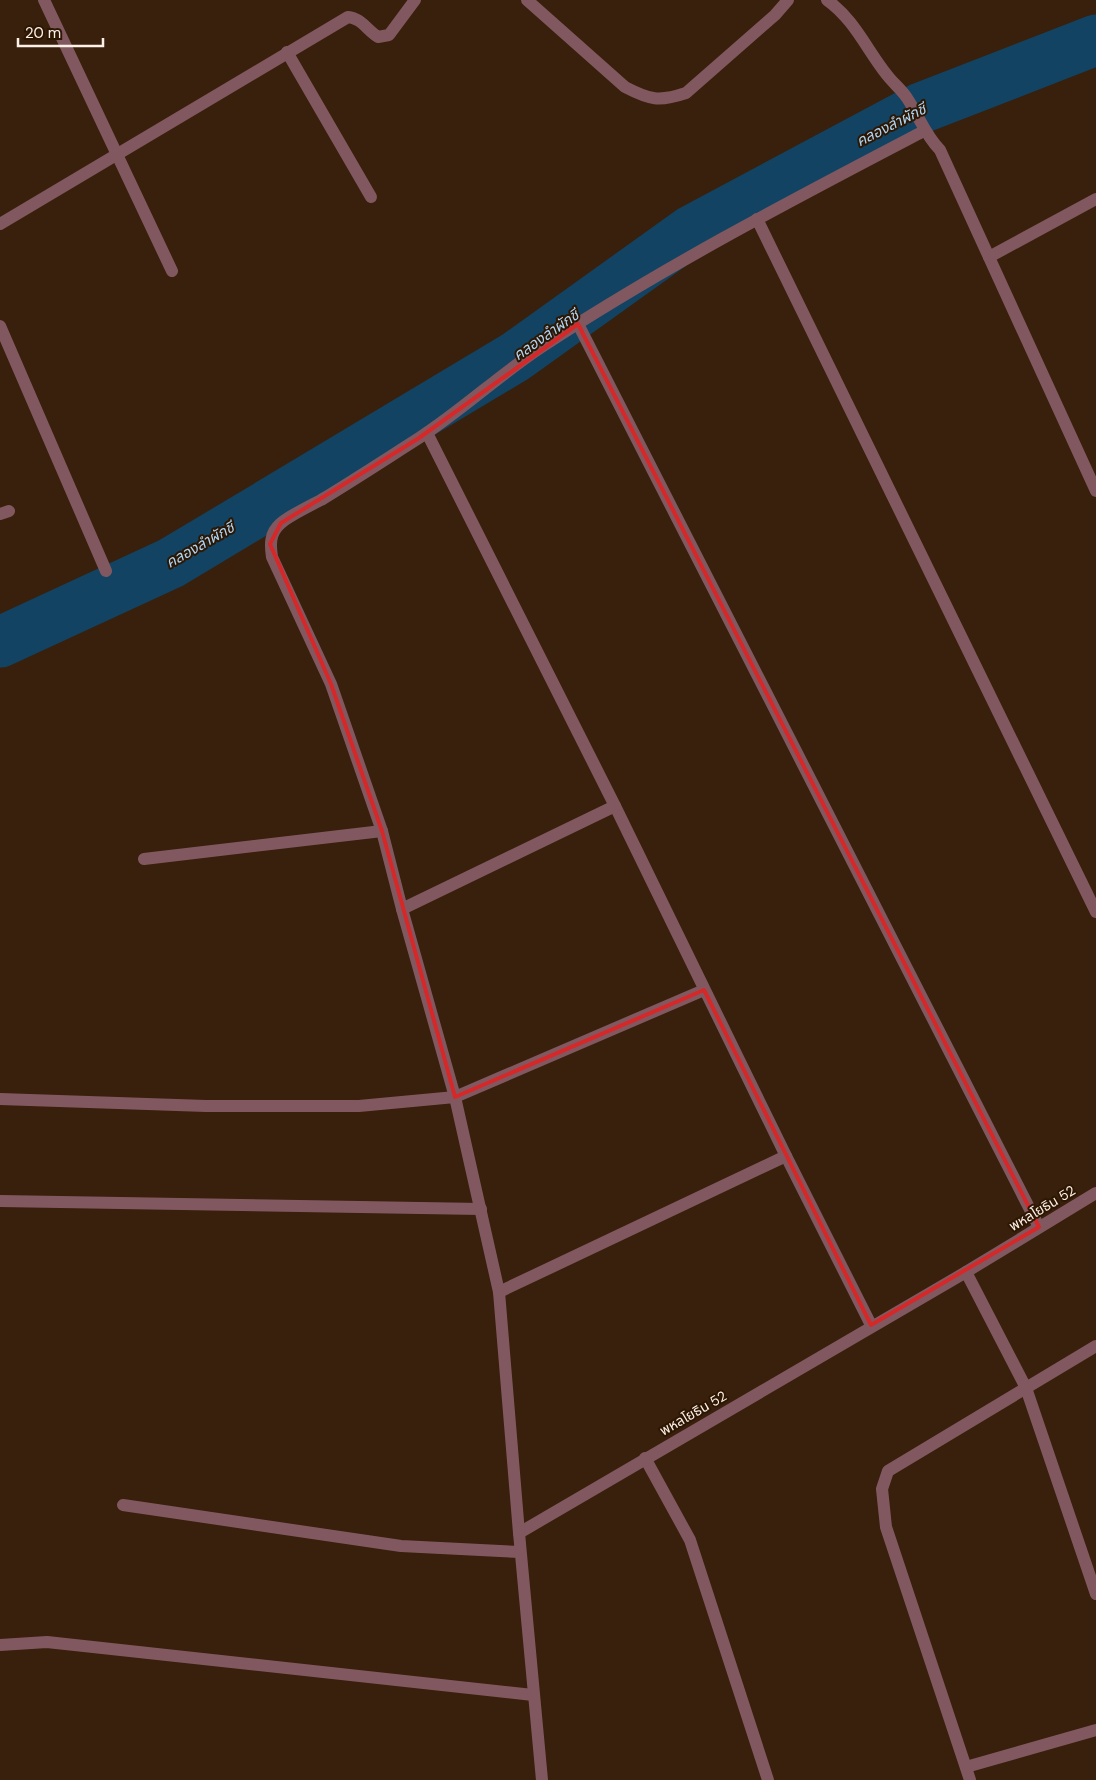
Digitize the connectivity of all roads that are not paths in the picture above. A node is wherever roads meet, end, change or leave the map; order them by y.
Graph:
1 (44, 0) edge
2 (416, 0) edge
3 (527, 0) edge
4 (788, 0) edge
5 (828, 0) edge
6 (287, 52) junction
7 (922, 127) junction
8 (117, 155) junction
9 (370, 198) dead end
10 (1096, 199) edge
11 (757, 219) junction
12 (0, 224) edge
13 (989, 257) junction
14 (172, 271) dead end
15 (578, 324) junction
16 (0, 326) edge
17 (427, 433) junction
18 (1096, 491) edge
19 (106, 571) dead end
20 (614, 806) junction
21 (382, 831) junction
22 (144, 859) dead end
23 (402, 909) junction
24 (1096, 912) edge
25 (704, 990) junction
26 (455, 1097) junction
27 (0, 1099) edge
28 (786, 1156) junction
29 (1096, 1193) edge
30 (0, 1201) edge
31 (481, 1210) junction
32 (1039, 1227) junction
33 (966, 1272) junction
34 (499, 1292) junction
35 (871, 1325) junction
36 (1096, 1346) edge
37 (1026, 1388) junction
38 (645, 1458) junction
39 (123, 1505) dead end
40 (518, 1533) junction
41 (520, 1552) junction
42 (1096, 1594) edge
43 (0, 1645) edge
44 (534, 1695) junction
45 (1096, 1730) edge
46 (966, 1768) junction
47 (542, 1780) edge
48 (768, 1780) edge
49 (970, 1780) edge

1 - 8 street
2 - 6 street
3 - 4 street
5 - 7 street
6 - 8 street
6 - 9 street
7 - 11 street
7 - 13 street
8 - 12 street
8 - 14 street
10 - 13 street
11 - 15 street
11 - 24 street
13 - 18 street
15 - 17 street
15 - 32 street
16 - 19 street
17 - 20 street
17 - 21 street
20 - 23 street
20 - 25 street
21 - 22 street
21 - 23 street
23 - 26 street
25 - 26 street
25 - 28 street
26 - 27 street
26 - 31 street
28 - 34 street
28 - 35 street
29 - 32 street, พหลโยธิน 52
30 - 31 street
31 - 34 street
32 - 33 street, พหลโยธิน 52
33 - 35 street, พหลโยธิน 52
33 - 37 street
34 - 40 street
35 - 38 street, พหลโยธิน 52
36 - 37 street
37 - 42 street
37 - 46 street
38 - 40 street, พหลโยธิน 52
38 - 48 street
39 - 41 street
40 - 41 street
41 - 44 street
43 - 44 street
44 - 47 street
45 - 46 street
46 - 49 street

